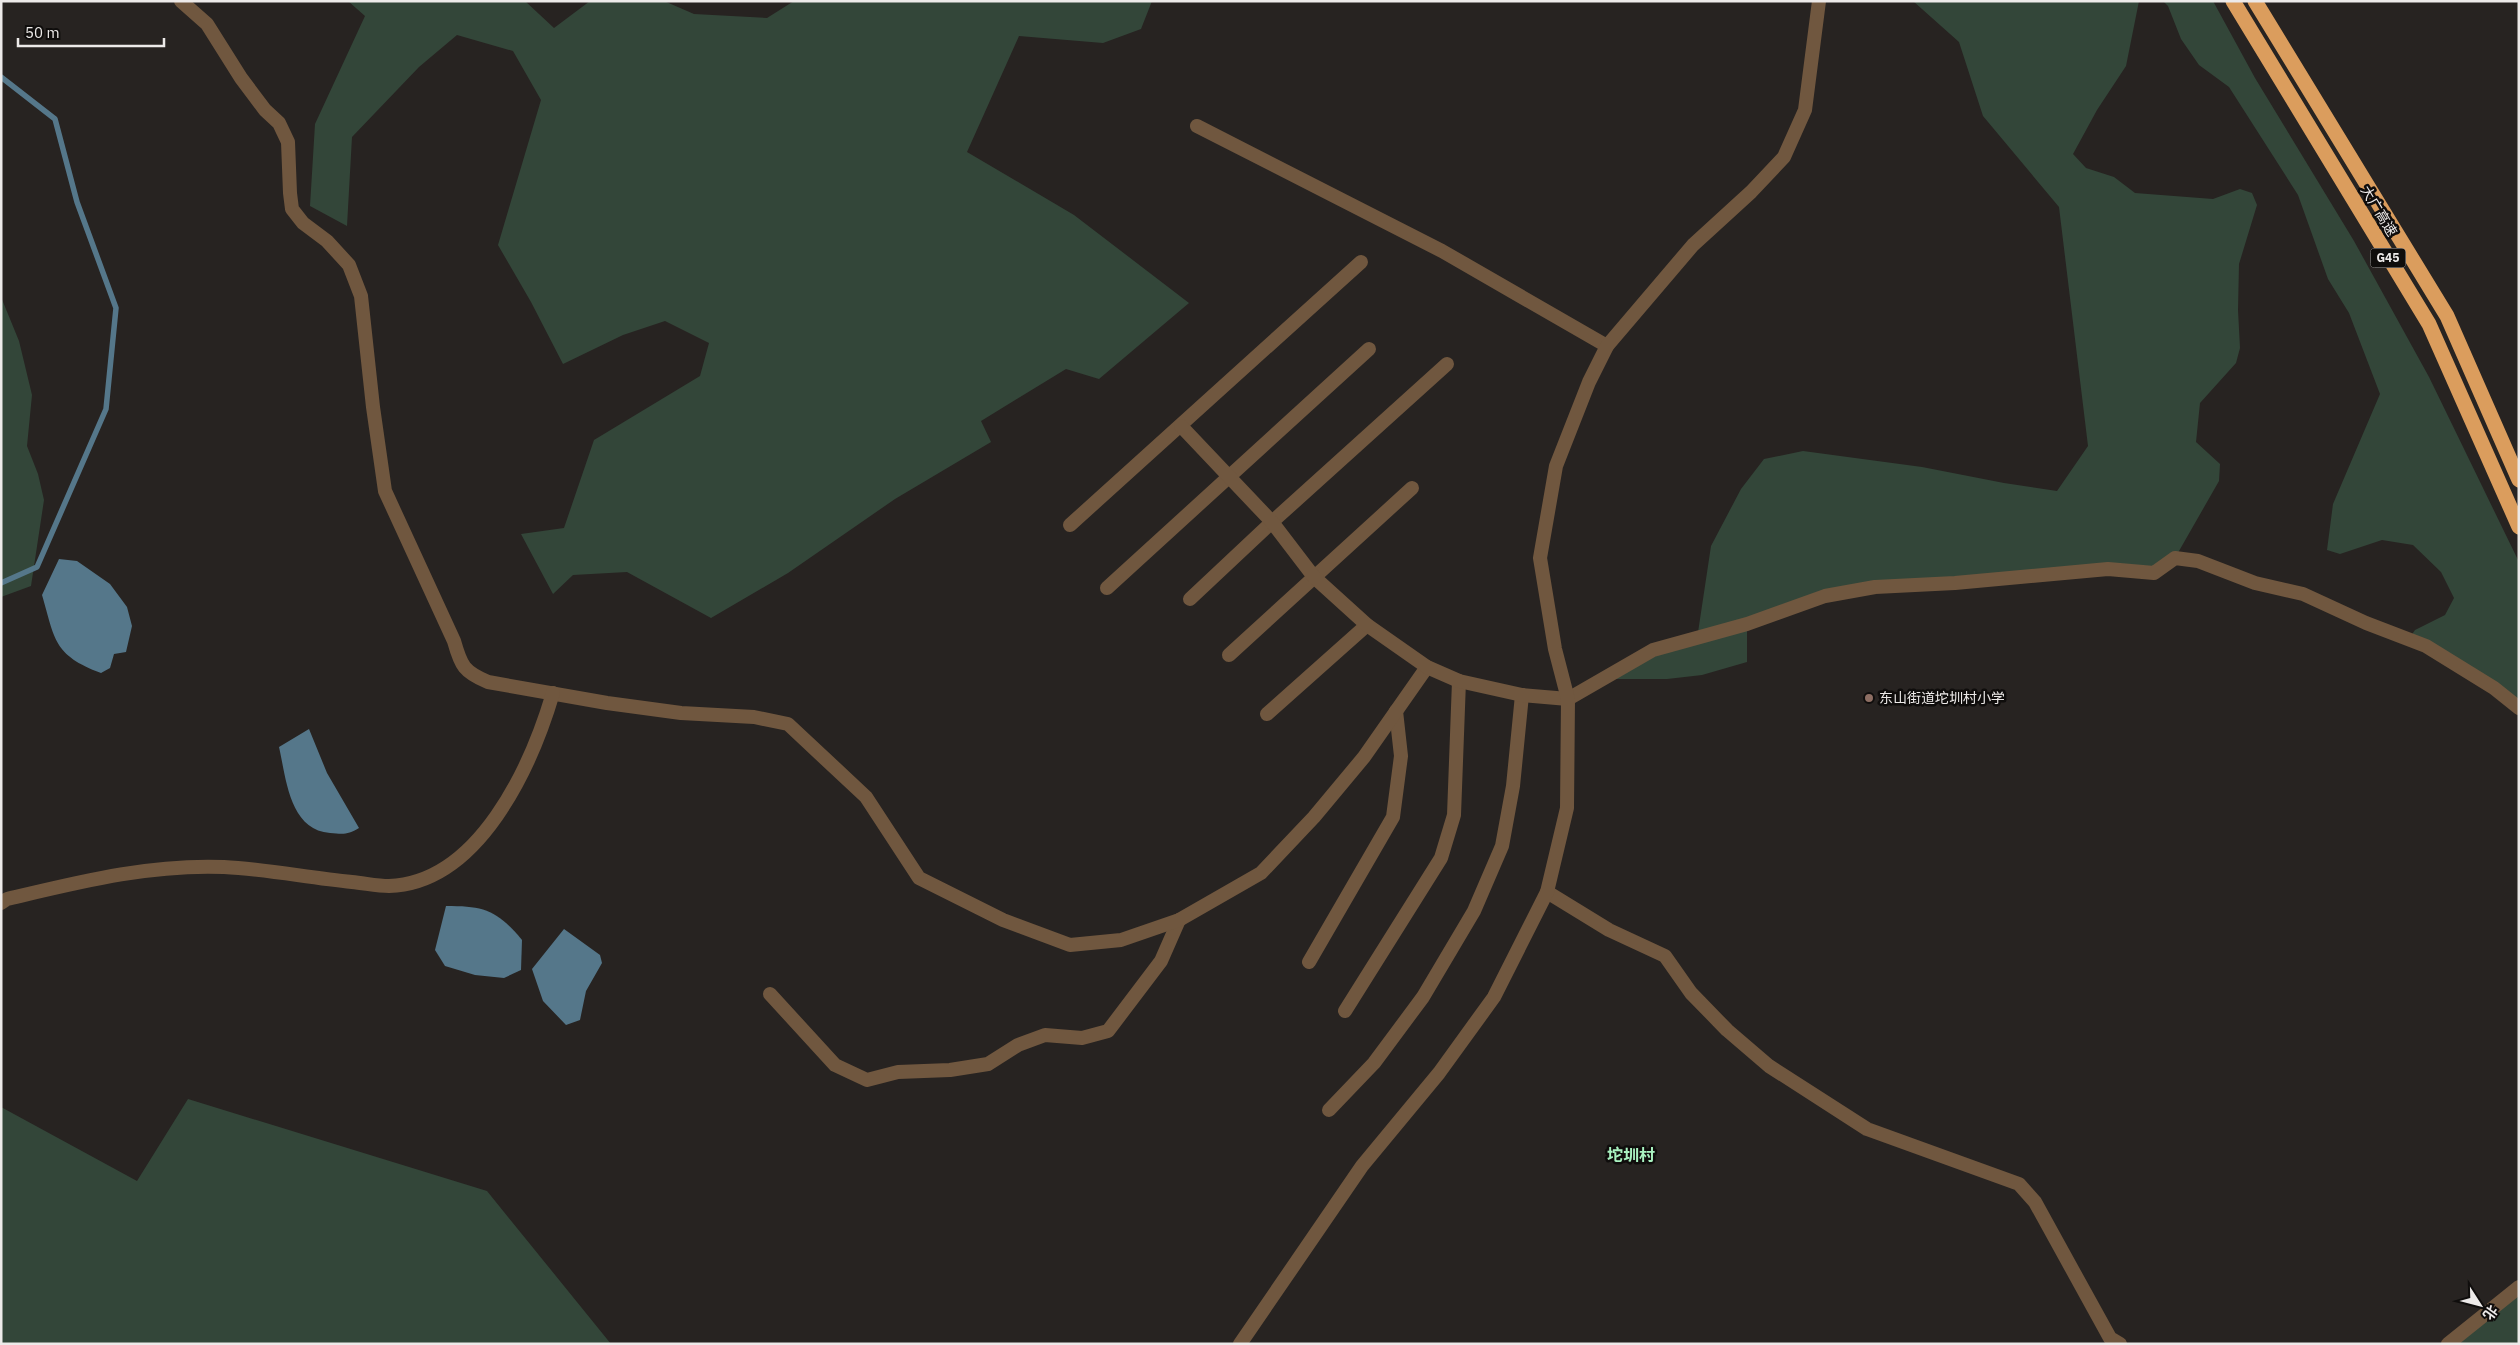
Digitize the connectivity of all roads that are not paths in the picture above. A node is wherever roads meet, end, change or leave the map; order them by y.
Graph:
1 (182, 1) edge
2 (1819, 1) edge
3 (2233, 1) edge
4 (2255, 1) edge
5 (1197, 126) dead end
6 (1362, 262) dead end
7 (1607, 346) junction
8 (1369, 349) dead end
9 (1447, 364) dead end
10 (1181, 426) junction
11 (1228, 478) junction
12 (2519, 480) edge
13 (1412, 488) dead end
14 (1272, 522) junction
15 (1070, 525) dead end
16 (2519, 527) edge
17 (1314, 576) junction
18 (1107, 588) dead end
19 (1190, 599) dead end
20 (1367, 625) junction
21 (1229, 655) dead end
22 (1427, 667) junction
23 (1459, 681) junction
24 (553, 693) junction
25 (1522, 695) junction
26 (1568, 699) junction
27 (2519, 708) edge
28 (1396, 711) junction
29 (1267, 714) dead end
30 (1547, 892) junction
31 (1, 903) edge
32 (1179, 920) junction
33 (1308, 962) dead end
34 (770, 994) dead end
35 (1344, 1011) dead end
36 (1329, 1110) dead end
37 (2519, 1288) edge
38 (1240, 1344) edge
39 (2120, 1344) edge
40 (2448, 1344) edge

1 - 24 street
2 - 7 street
3 - 16 highway, 大广高速 / G45
4 - 12 highway, 大广高速 / G45
5 - 7 street
6 - 10 street
7 - 26 street
8 - 11 street
9 - 14 street
10 - 11 street
10 - 15 street
11 - 14 street
11 - 18 street
13 - 17 street
14 - 17 street
14 - 19 street
17 - 20 street
17 - 21 street
20 - 22 street
20 - 29 street
22 - 23 street
22 - 28 street
23 - 25 street
23 - 35 street
24 - 31 street
24 - 32 street
25 - 26 street
25 - 36 street
26 - 27 street
26 - 30 street
28 - 32 street
28 - 33 street
30 - 38 street
30 - 39 street
32 - 34 street
37 - 40 street

